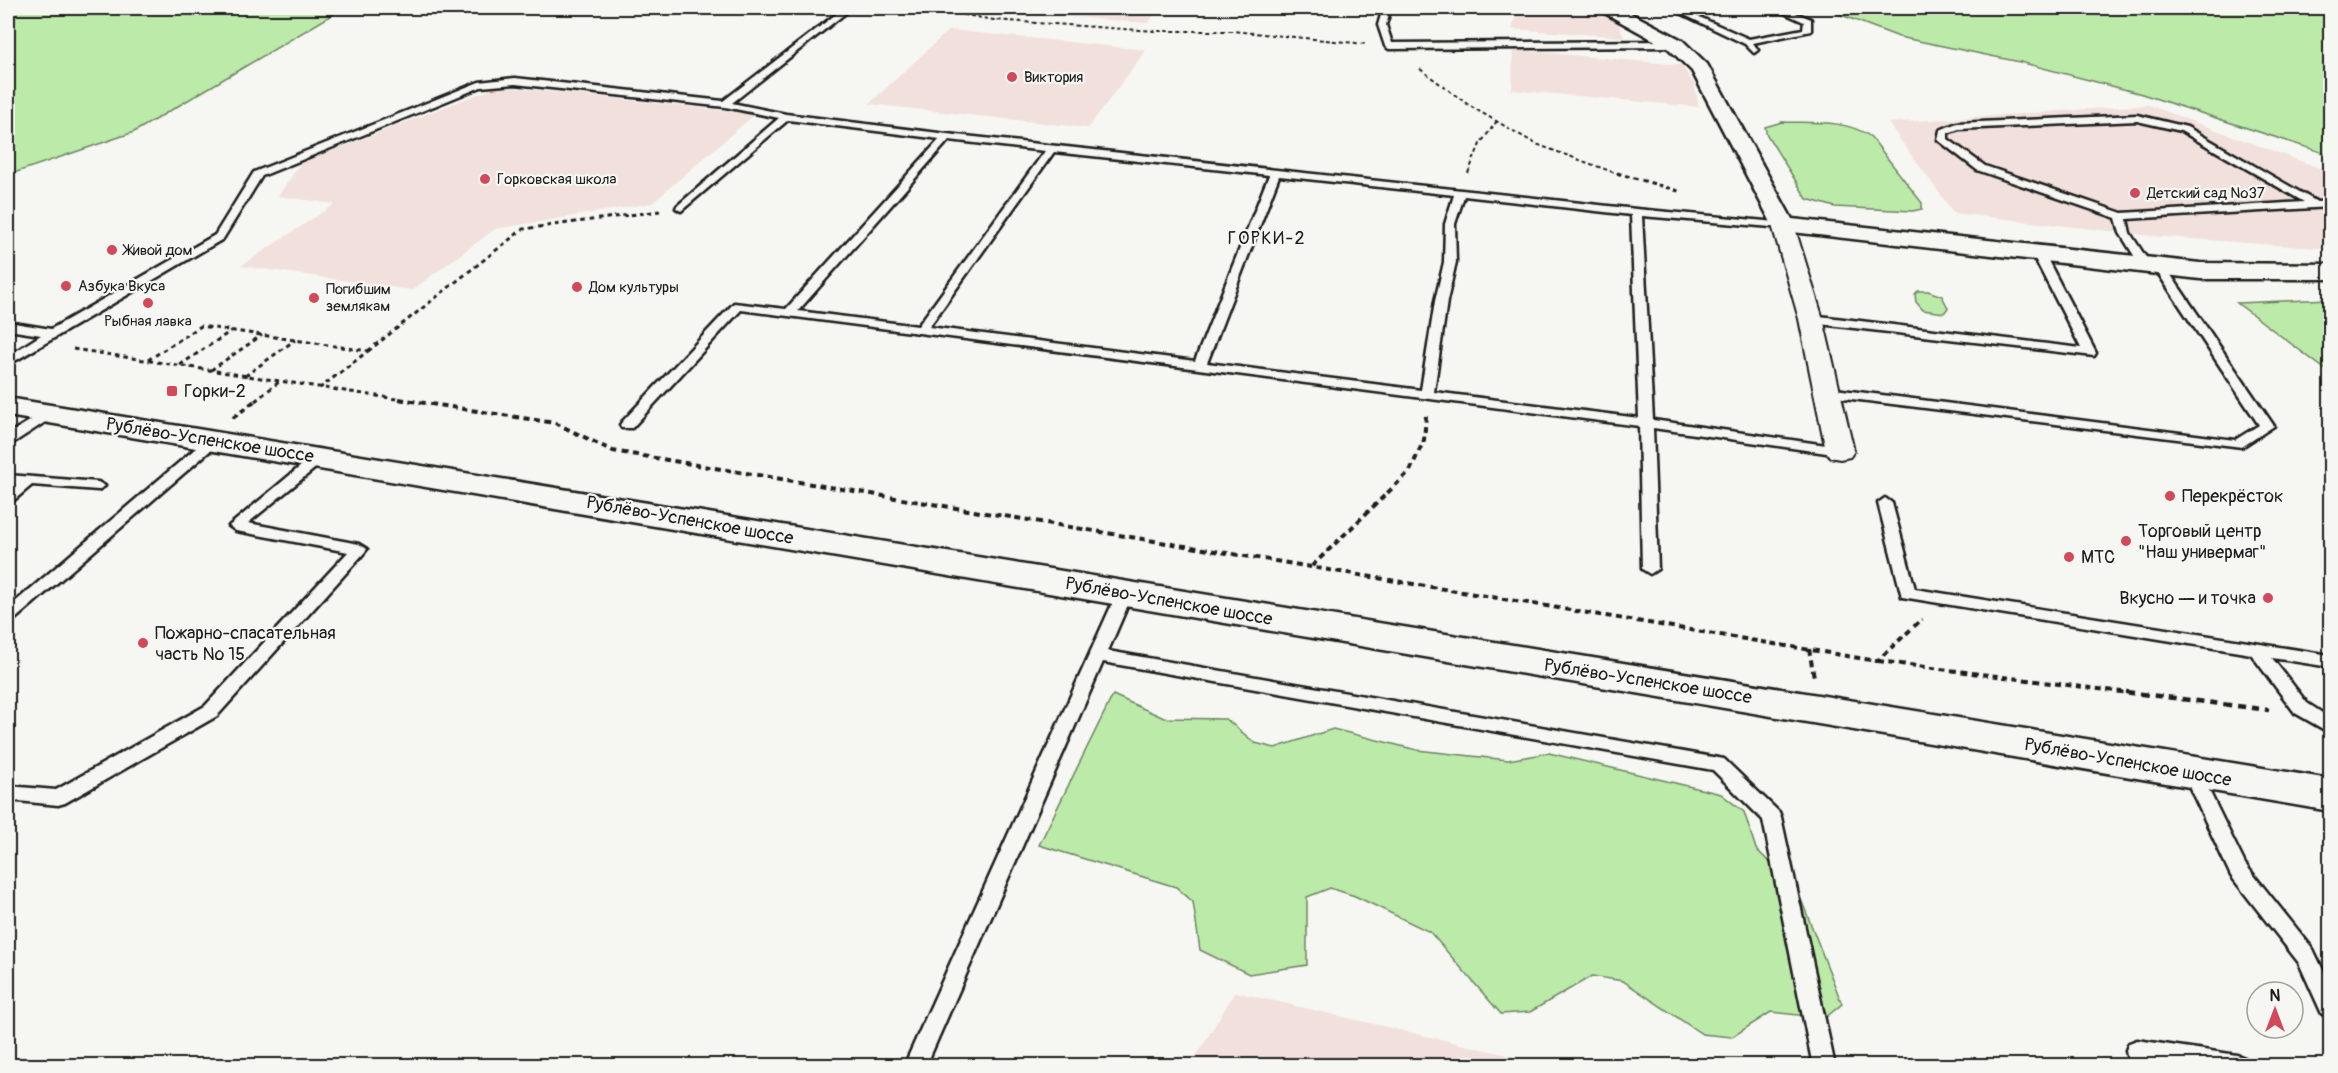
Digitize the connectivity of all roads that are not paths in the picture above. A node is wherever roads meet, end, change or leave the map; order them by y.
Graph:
1 (848, 8) edge
2 (1388, 8) edge
3 (1609, 8) edge
4 (1674, 8) edge
5 (1777, 8) edge
6 (1675, 44) junction
7 (725, 104) junction
8 (786, 117) junction
9 (947, 137) junction
10 (1051, 148) junction
11 (1275, 173) junction
12 (1460, 193) junction
13 (2314, 204) junction
14 (2331, 204) edge
15 (681, 208) road end
16 (1636, 212) junction
17 (2121, 216) junction
18 (1783, 225) junction
19 (2038, 253) junction
20 (2152, 266) junction
21 (2331, 272) edge
22 (789, 313) junction
23 (1811, 319) junction
24 (8, 326) edge
25 (921, 330) junction
26 (53, 333) junction
27 (8, 362) edge
28 (1200, 365) junction
29 (1827, 392) junction
30 (1427, 395) junction
31 (17, 416) edge
32 (1646, 423) junction
33 (627, 425) dead end
34 (223, 430) junction
35 (1840, 451) joint
36 (319, 458) junction
37 (8, 478) edge
38 (30, 480) junction
39 (98, 486) dead end
40 (8, 498) edge
41 (1885, 503) dead end
42 (1650, 569) dead end
43 (1125, 593) junction
44 (8, 616) edge
45 (2257, 650) junction
46 (1097, 655) junction
47 (2331, 661) edge
48 (2331, 726) edge
49 (2192, 773) junction
50 (8, 793) edge
51 (2331, 795) edge
52 (2331, 1007) edge
53 (915, 1065) edge
54 (1824, 1065) edge
55 (2140, 1065) edge
56 (2237, 1065) edge

1 - 7 lane
2 - 6 lane
3 - 6 main road
4 - 5 lane
6 - 18 main road
7 - 8 lane
7 - 26 lane
8 - 9 lane
8 - 15 lane
9 - 10 lane
9 - 22 lane
10 - 11 lane
10 - 25 lane
11 - 12 lane
11 - 28 lane
12 - 16 lane
12 - 30 lane
13 - 14 lane
13 - 17 lane
13 - 17 lane
16 - 18 lane
16 - 32 lane
17 - 20 lane
18 - 19 main road
18 - 23 street
19 - 20 main road
19 - 23 lane
20 - 21 main road
20 - 29 lane
22 - 25 lane
22 - 33 lane
23 - 29 street
24 - 26 lane
25 - 28 lane
26 - 27 lane
28 - 30 lane
29 - 35 street
30 - 32 lane
31 - 34 main road, Рублёво-Успенское шоссе
32 - 35 lane
32 - 42 lane
34 - 36 main road, Рублёво-Успенское шоссе
34 - 44 lane
36 - 43 main road, Рублёво-Успенское шоссе
36 - 50 lane
37 - 38 lane
38 - 39 lane
38 - 40 lane
41 - 45 lane
43 - 46 lane
43 - 49 main road, Рублёво-Успенское шоссе
45 - 47 lane
45 - 48 lane
46 - 53 lane
46 - 54 lane
49 - 51 main road, Рублёво-Успенское шоссе
49 - 52 lane
55 - 56 lane

